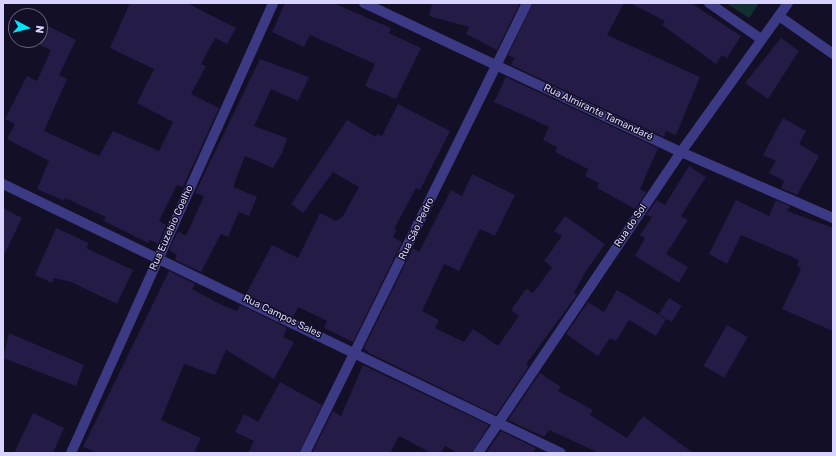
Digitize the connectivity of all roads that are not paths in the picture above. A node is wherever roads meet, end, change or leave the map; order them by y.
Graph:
1 (273, 3) edge
2 (364, 3) edge
3 (527, 3) edge
4 (709, 3) edge
5 (788, 3) edge
6 (779, 16) junction
7 (762, 39) junction
8 (833, 54) edge
9 (497, 66) junction
10 (681, 152) junction
11 (3, 184) edge
12 (833, 218) edge
13 (160, 257) junction
14 (356, 354) junction
15 (498, 422) junction
16 (71, 453) edge
17 (305, 453) edge
18 (478, 453) edge
19 (561, 453) edge

1 - 13 street, Rua Euzebio Coelho
2 - 9 street, Rua Almirante Tamandaré
3 - 9 street, Rua São Pedro
4 - 7 street
5 - 6 street, Rua do Sol
6 - 7 street, Rua do Sol
6 - 8 street
7 - 10 street, Rua do Sol
9 - 10 street, Rua Almirante Tamandaré
9 - 14 street, Rua São Pedro
10 - 12 street, Rua Almirante Tamandaré
10 - 15 street, Rua do Sol
11 - 13 street, Rua Campos Sales
13 - 14 street, Rua Campos Sales
13 - 16 street, Rua Euzebio Coelho
14 - 15 street, Rua Campos Sales
14 - 17 street, Rua São Pedro
15 - 18 street, Rua do Sol
15 - 19 street, Rua Campos Sales

